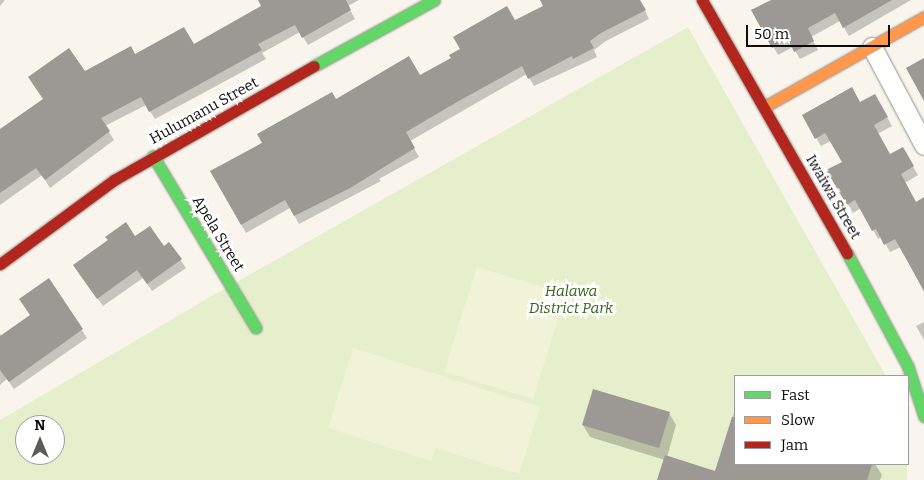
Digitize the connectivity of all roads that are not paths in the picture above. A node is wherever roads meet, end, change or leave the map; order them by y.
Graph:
1 (434, 0) edge
2 (702, 0) edge
3 (924, 17) edge
4 (872, 46) junction
5 (764, 107) junction
6 (924, 145) edge
7 (153, 156) junction
8 (0, 264) edge
9 (256, 328) dead end
10 (924, 416) edge

1 - 7 street, Hulumanu Street
2 - 5 street, Iwaiwa Street
3 - 4 street
4 - 5 street
4 - 6 street
5 - 10 street, Iwaiwa Street
7 - 8 street, Hulumanu Street
7 - 9 street, Apela Street

